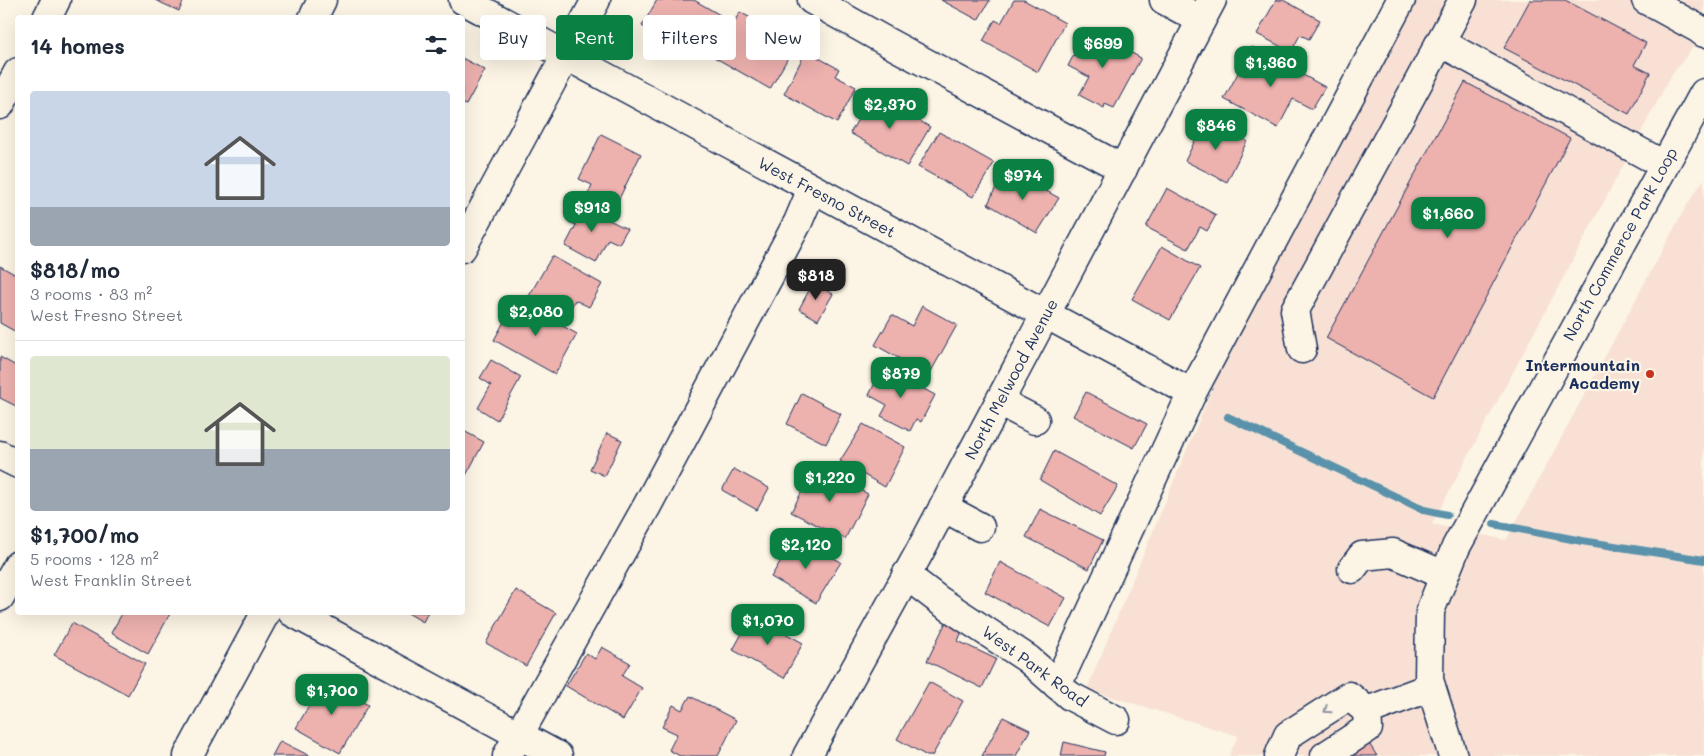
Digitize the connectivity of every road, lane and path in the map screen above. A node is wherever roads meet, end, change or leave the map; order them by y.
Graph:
1 (56, 0) edge
2 (322, 0) edge
3 (463, 0) edge
4 (596, 0) edge
5 (812, 0) edge
6 (1164, 0) edge
7 (1401, 0) edge
8 (1463, 0) edge
9 (1646, 0) edge
10 (1206, 10) edge
11 (48, 15) edge
12 (314, 15) edge
13 (588, 15) edge
14 (1704, 33) edge
15 (1440, 42) junction
16 (556, 51) edge
17 (564, 60) edge
18 (573, 60) edge
19 (15, 78) edge
20 (1704, 93) edge
21 (0, 105) edge
22 (1664, 165) junction
23 (1123, 169) junction
24 (812, 189) junction
25 (465, 242) edge
26 (1046, 315) junction
27 (1302, 349) dead end
28 (1192, 392) junction
29 (1000, 402) junction
30 (1035, 420) dead end
31 (0, 454) edge
32 (15, 462) edge
33 (943, 507) junction
34 (980, 526) dead end
35 (15, 570) edge
36 (1352, 570) dead end
37 (906, 575) junction
38 (1444, 575) junction
39 (0, 597) edge
40 (264, 615) edge
41 (297, 615) edge
42 (1057, 685) junction
43 (1431, 687) junction
44 (1367, 711) junction
45 (1116, 720) dead end
46 (513, 746) edge
47 (188, 756) edge
48 (558, 756) edge
49 (807, 756) edge
50 (1279, 756) edge
51 (1325, 756) edge
52 (1453, 756) edge

1 - 11 street
2 - 12 street
3 - 16 street, West Fresno Street
4 - 13 street
5 - 23 street
6 - 10 street
7 - 28 street
8 - 15 street
9 - 14 street
10 - 23 street, North Melwood Avenue
15 - 22 street
15 - 27 street
17 - 25 street
18 - 24 street, West Fresno Street
19 - 21 street
20 - 22 street, North Commerce Park Loop
22 - 38 street, North Commerce Park Loop
23 - 26 street, North Melwood Avenue
24 - 26 street, West Fresno Street
24 - 46 street
26 - 28 street, West Fresno Street
26 - 29 street, North Melwood Avenue
28 - 42 street
29 - 30 street
29 - 33 street, North Melwood Avenue
31 - 32 street
33 - 34 street
33 - 37 street, North Melwood Avenue
35 - 39 street
36 - 38 street
37 - 42 street, West Park Road
37 - 49 street, North Melwood Avenue
38 - 43 street, North Commerce Park Loop
40 - 47 street
41 - 46 street
42 - 45 street, West Park Road
43 - 44 street
43 - 52 street, North Commerce Park Loop
44 -> 50 street
44 - 51 street
46 - 48 street

